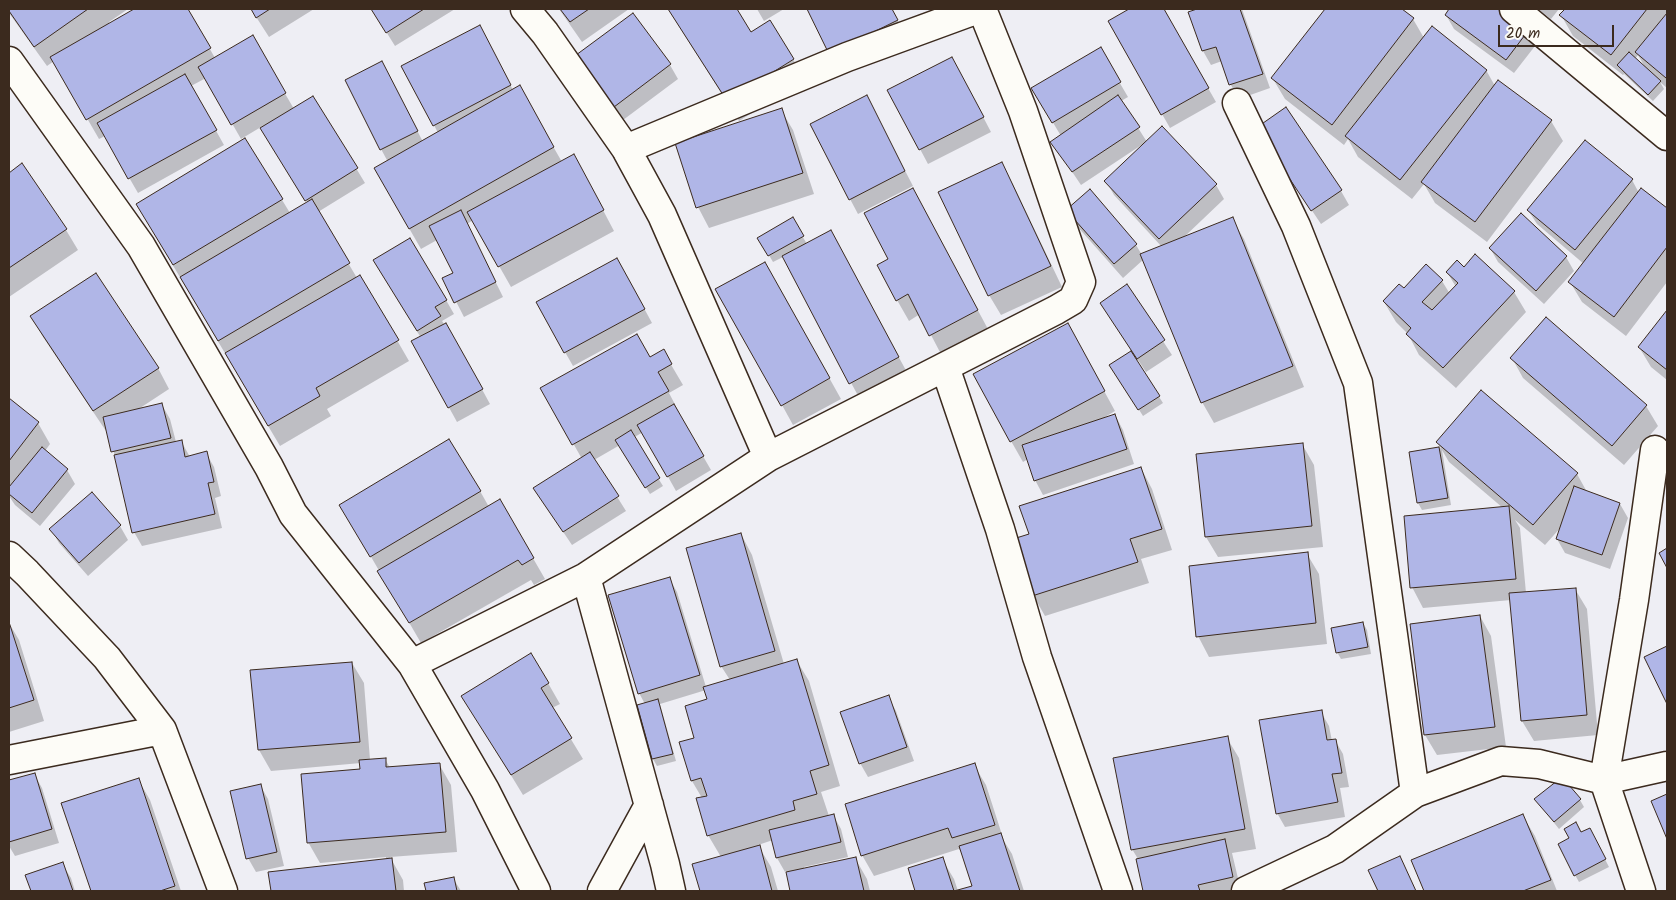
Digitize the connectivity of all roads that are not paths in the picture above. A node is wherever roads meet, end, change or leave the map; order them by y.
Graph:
1 (525, 9) edge
2 (978, 9) edge
3 (982, 9) edge
4 (1514, 9) edge
5 (9, 61) edge
6 (1237, 104) dead end
7 (1667, 136) edge
8 (626, 149) junction
9 (945, 367) junction
10 (1655, 450) dead end
11 (768, 457) junction
12 (9, 556) edge
13 (586, 577) junction
14 (412, 664) junction
15 (162, 730) junction
16 (9, 760) edge
17 (1667, 766) edge
18 (1604, 780) junction
19 (1416, 793) junction
20 (649, 805) junction
21 (222, 891) edge
22 (536, 891) edge
23 (602, 891) edge
24 (671, 891) edge
25 (1118, 891) edge
26 (1246, 891) edge
27 (1641, 891) edge

1 - 8 street
2 - 8 street
3 - 9 street
4 - 7 street
5 - 14 street
6 - 19 street
8 - 11 street
9 - 11 street
9 - 25 street
10 - 18 street
11 - 13 street
12 - 15 street
13 - 14 street
13 - 20 street
14 - 22 street
15 - 16 street
15 - 21 street
17 - 18 street
18 - 19 street
18 - 27 street
19 - 26 street
20 - 23 street
20 - 24 street

